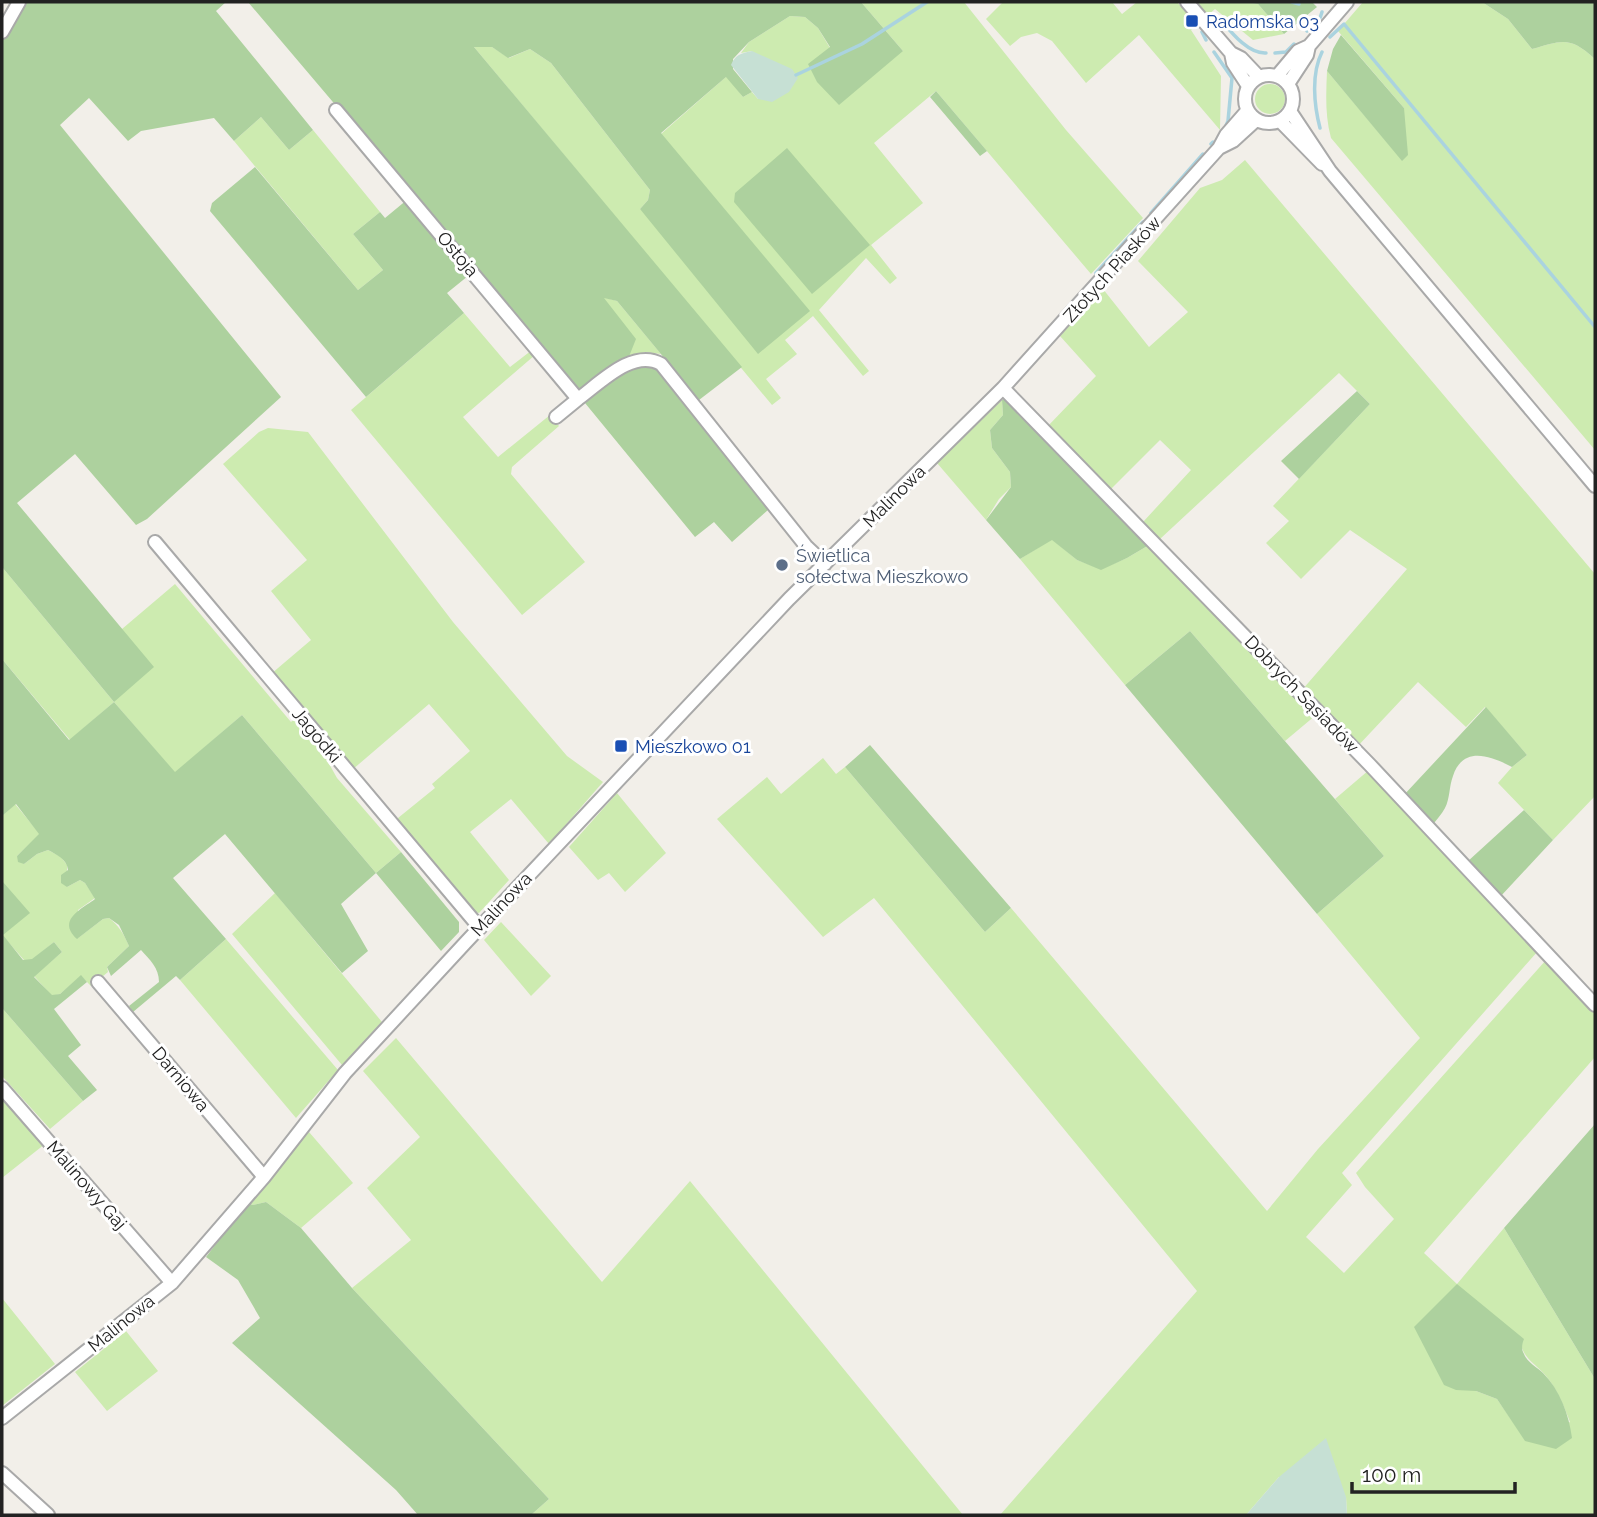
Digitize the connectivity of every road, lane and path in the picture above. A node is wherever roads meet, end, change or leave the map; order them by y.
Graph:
1 (19, 2) edge
2 (1186, 2) edge
3 (1347, 2) edge
4 (2, 32) edge
5 (1231, 53) junction
6 (1259, 77) junction
7 (1282, 80) junction
8 (1248, 86) junction
9 (336, 110) dead end
10 (1290, 111) junction
11 (1252, 116) junction
12 (1280, 121) junction
13 (1330, 171) junction
14 (1003, 388) junction
15 (578, 399) junction
16 (556, 417) dead end
17 (1595, 486) edge
18 (155, 541) dead end
19 (825, 564) junction
20 (480, 928) junction
21 (98, 982) dead end
22 (1595, 1005) edge
23 (2, 1088) edge
24 (264, 1177) junction
25 (172, 1283) junction
26 (2, 1418) edge
27 (2, 1473) edge
28 (48, 1515) edge

1 - 4 street
2 - 5 street
3 - 7 street
5 - 6 street
5 - 8 street
6 - 7 street
6 - 8 street
7 - 10 street
8 - 11 street
9 - 15 street, Ostoja
10 - 12 street
10 - 13 street
11 - 12 street
11 - 14 street, Złotych Piasków
12 - 13 street
13 - 17 street
14 - 19 street, Malinowa
14 - 22 street, Dobrych Sąsiadów
15 - 16 street
15 - 19 street
18 - 20 street, Jagódki
19 - 20 street, Malinowa
20 - 24 street, Malinowa
21 - 24 street, Darniowa
23 - 25 street, Malinowy Gaj
24 - 25 street, Malinowa
25 - 26 street, Malinowa
27 - 28 street

